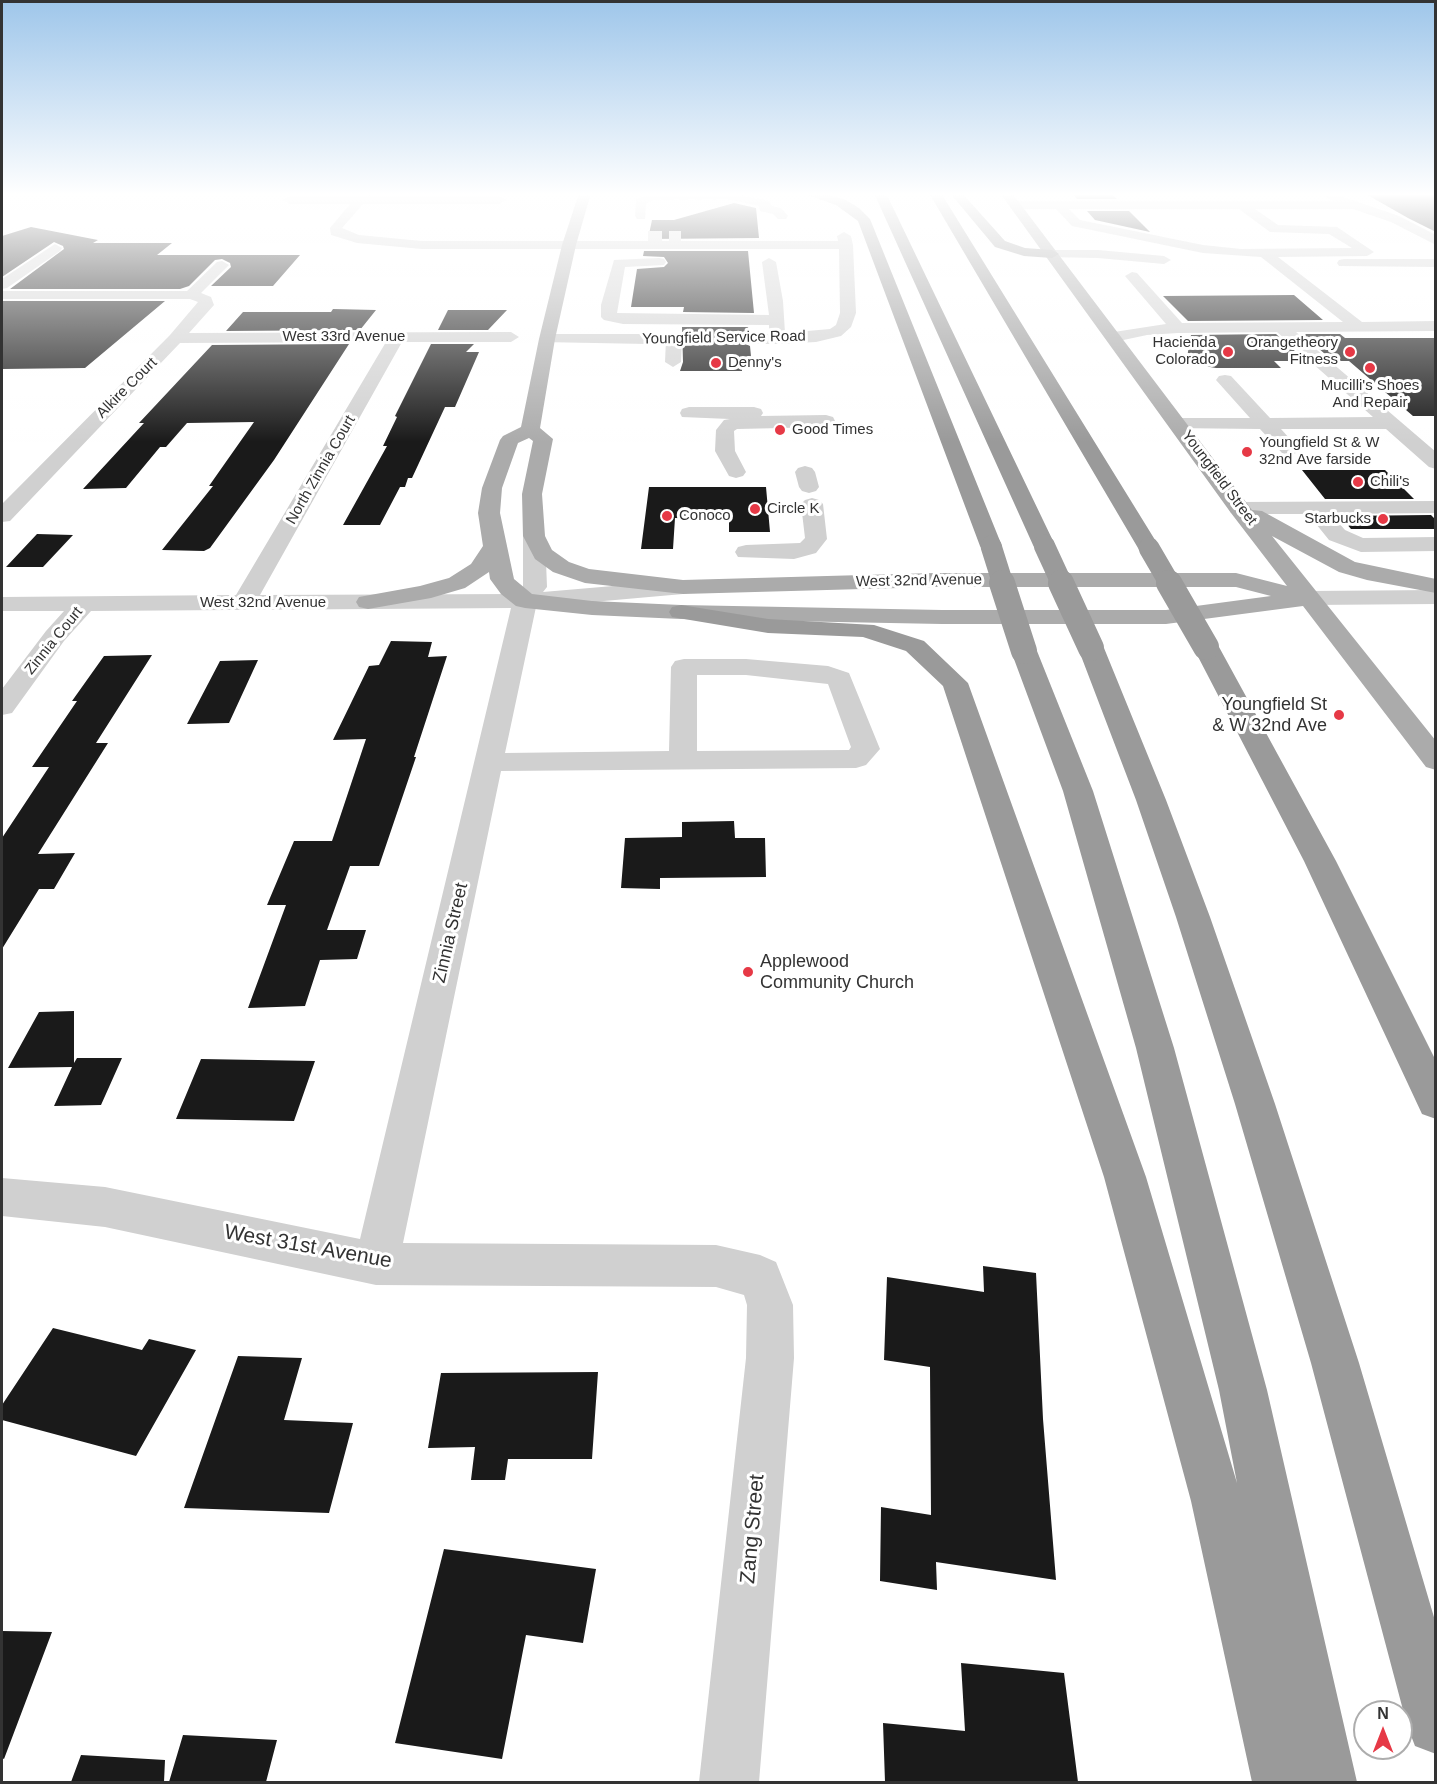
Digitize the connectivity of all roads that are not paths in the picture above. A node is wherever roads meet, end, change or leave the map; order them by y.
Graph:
1 (15, 276) edge
2 (211, 276) edge
3 (562, 276) edge
4 (616, 276) edge
5 (771, 276) edge
6 (844, 276) edge
7 (886, 276) edge
8 (919, 276) edge
9 (985, 276) edge
10 (1069, 276) edge
11 (1132, 276) dead end
12 (1295, 276) edge
13 (2, 285) edge
14 (2, 295) edge
15 (191, 295) junction
16 (671, 319) junction
17 (1103, 322) junction
18 (1436, 326) edge
19 (1359, 327) junction
20 (777, 328) junction
21 (1178, 328) junction
22 (1282, 328) junction
23 (397, 337) junction
24 (511, 337) dead end
25 (1114, 337) junction
26 (176, 338) junction
27 (547, 339) junction
28 (637, 339) junction
29 (674, 339) junction
30 (695, 339) dead end
31 (726, 339) dead end
32 (673, 362) dead end
33 (1225, 380) dead end
34 (688, 413) dead end
35 (827, 423) junction
36 (1390, 423) junction
37 (1178, 424) junction
38 (1266, 424) junction
39 (530, 430) junction
40 (1289, 449) dead end
41 (1436, 463) edge
42 (809, 488) dead end
43 (1436, 507) edge
44 (1239, 508) junction
45 (1314, 508) junction
46 (2, 516) edge
47 (534, 536) junction
48 (1436, 544) edge
49 (494, 546) junction
50 (746, 552) dead end
51 (1436, 586) edge
52 (1436, 597) edge
53 (1311, 598) junction
54 (682, 600) junction
55 (368, 602) junction
56 (525, 602) junction
57 (85, 603) junction
58 (244, 603) junction
59 (2, 604) edge
60 (2, 707) edge
61 (682, 760) junction
62 (1436, 761) edge
63 (489, 762) junction
64 (1436, 1102) edge
65 (2, 1197) edge
66 (376, 1264) junction
67 (760, 1277) joint
68 (1436, 1725) edge
69 (729, 1782) edge
70 (1282, 1782) edge
71 (1327, 1782) edge

1 - 13 street
2 - 15 street
3 - 27 main road
4 - 16 street
5 - 20 street
6 - 20 street, Youngfield Service Road
7 - 71 highway, bridge
8 - 68 highway, bridge
9 - 64 highway, bridge
10 - 17 main road, Youngfield Street
11 - 21 street
12 - 19 street
14 - 15 street
15 - 26 street, Alkire Court
16 - 20 street
16 - 28 street
17 - 21 street
17 - 25 main road, Youngfield Street
18 - 19 street
19 - 22 street
20 - 31 street, Youngfield Service Road
21 - 22 street
21 - 25 street
22 - 36 street
23 - 24 street, West 33rd Avenue
23 - 26 street, West 33rd Avenue
23 - 58 street, North Zinnia Court
25 - 37 main road, Youngfield Street
26 - 46 street, Alkire Court
27 - 28 street, Youngfield Service Road
27 - 39 main road
28 - 29 street, Youngfield Service Road
29 - 30 street, Youngfield Service Road
29 - 32 street
33 - 38 street
34 - 35 street
35 - 35 street
36 - 38 street
36 - 41 street
37 - 38 street
37 - 44 main road, Youngfield Street
38 - 40 street
39 - 47 main road
39 - 49 main road
42 - 50 street
43 - 45 street
44 - 45 street
44 - 51 main road
44 - 53 main road, Youngfield Street
45 - 48 street
47 - 54 main road
47 - 56 street, Zinnia Street
49 - 55 main road
49 - 56 main road
52 - 53 street, West 32nd Avenue
53 - 54 main road, West 32nd Avenue
53 - 54 main road, West 32nd Avenue
53 - 62 main road, Youngfield Street
54 - 56 main road, West 32nd Avenue
54 - 70 highway
55 - 56 street, West 32nd Avenue
55 - 58 street, West 32nd Avenue
56 - 63 street, Zinnia Street
57 - 58 street, West 32nd Avenue
57 - 59 street, West 32nd Avenue
57 - 60 street, Zinnia Court
61 - 61 street
61 - 63 street
63 - 66 street, Zinnia Street
65 - 66 street, West 31st Avenue
66 - 67 street, West 31st Avenue
67 - 69 street, Zang Street

